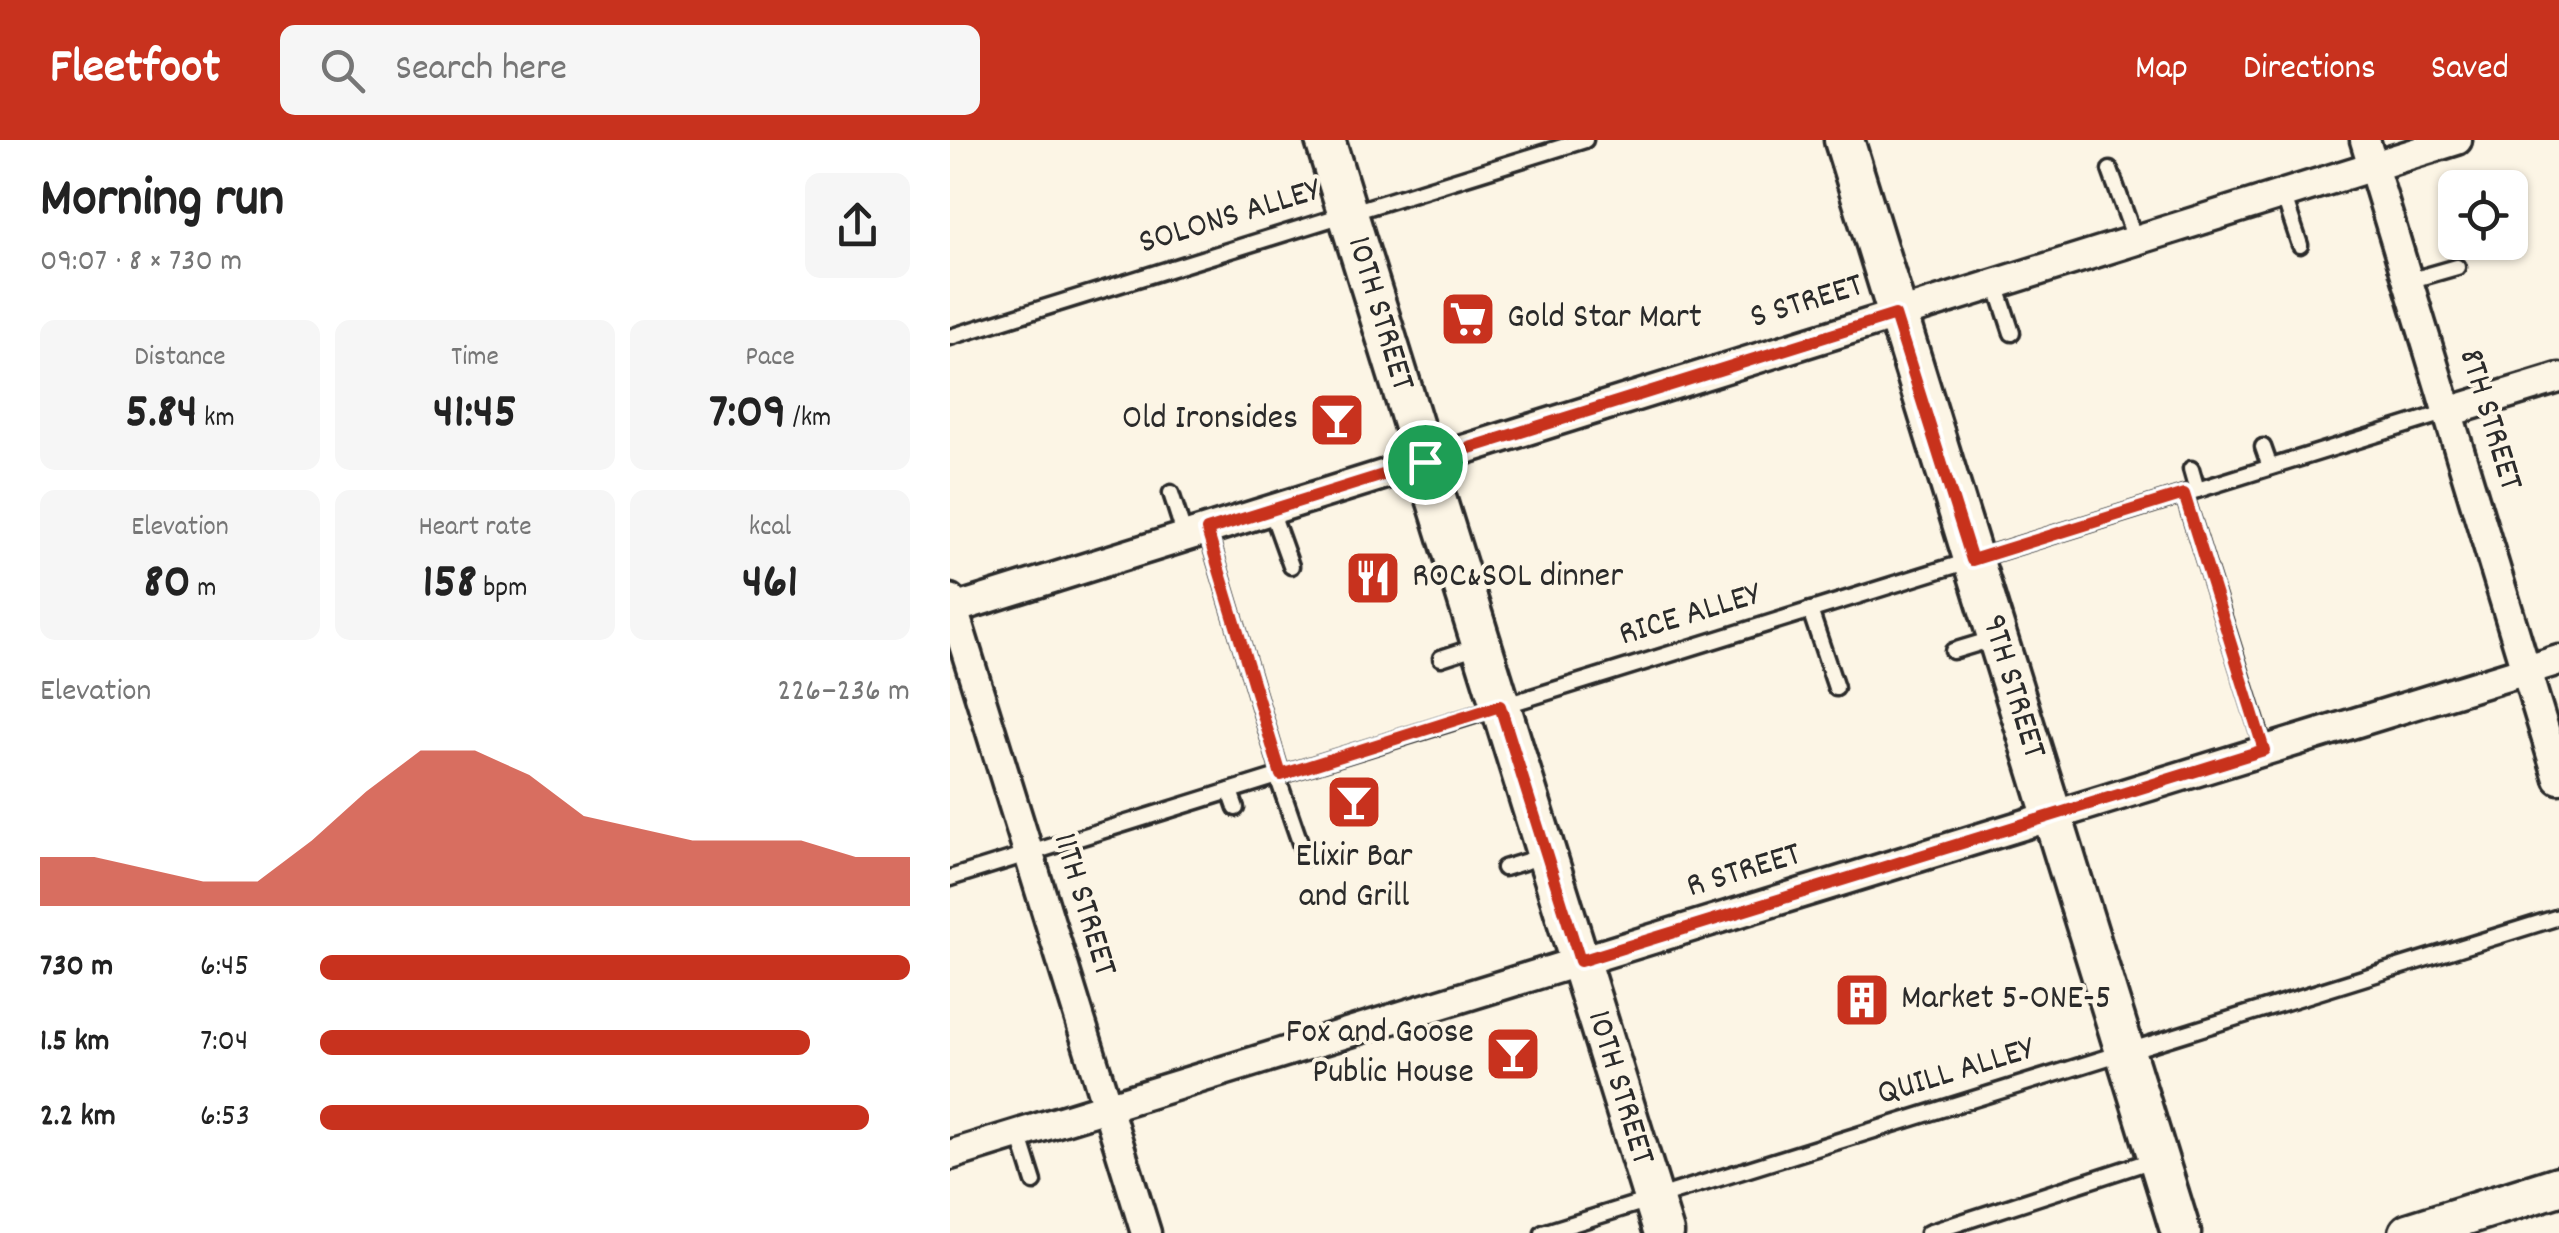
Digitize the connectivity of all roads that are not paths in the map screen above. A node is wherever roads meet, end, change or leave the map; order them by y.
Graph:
1 (1325, 140) edge
2 (1585, 140) edge
3 (1844, 140) edge
4 (2458, 140) edge
5 (2369, 153) edge
6 (2110, 170) dead end
7 (2283, 194) junction
8 (1348, 214) junction
9 (2134, 239) junction
10 (2300, 245) dead end
11 (2457, 267) dead end
12 (2408, 281) junction
13 (1996, 284) junction
14 (1895, 315) junction
15 (2012, 333) dead end
16 (950, 337) edge
17 (2559, 378) edge
18 (2448, 412) junction
19 (2264, 447) dead end
20 (1425, 462) junction
21 (2270, 468) junction
22 (2191, 469) dead end
23 (2191, 492) junction
24 (1171, 493) dead end
25 (1271, 510) junction
26 (1196, 533) junction
27 (1972, 560) junction
28 (1290, 566) dead end
29 (951, 606) edge
30 (1810, 610) junction
31 (1996, 638) junction
32 (1481, 645) junction
33 (1953, 651) dead end
34 (1441, 658) dead end
35 (2559, 660) edge
36 (2526, 670) junction
37 (1836, 688) dead end
38 (1500, 706) junction
39 (2264, 750) junction
40 (1279, 775) junction
41 (2559, 779) edge
42 (1230, 791) junction
43 (1236, 808) dead end
44 (2052, 816) junction
45 (1028, 854) junction
46 (1547, 855) junction
47 (1304, 856) dead end
48 (1504, 868) dead end
49 (950, 878) edge
50 (2559, 917) edge
51 (1580, 961) junction
52 (2125, 1052) junction
53 (1107, 1106) junction
54 (1019, 1134) junction
55 (950, 1155) edge
56 (2158, 1158) junction
57 (1034, 1182) dead end
58 (2559, 1186) edge
59 (1658, 1216) edge
60 (1146, 1233) edge
61 (1543, 1233) edge
62 (1928, 1233) edge
63 (2181, 1233) edge
64 (2409, 1233) edge

1 - 8 street, 10TH STREET
2 - 8 lane, SOLONS ALLEY
3 - 14 street, 9TH STREET
4 - 5 street, S STREET
5 - 7 street, S STREET
5 - 12 street, 8TH STREET
6 - 9 lane
7 - 9 street, S STREET
7 - 10 lane
8 - 16 lane, SOLONS ALLEY
8 - 20 street, 10TH STREET
9 - 13 street, S STREET
11 - 12 lane
12 - 18 street, 8TH STREET
13 - 14 street, S STREET
13 - 15 lane
14 - 20 street, S STREET
14 - 27 street, 9TH STREET
17 - 18 street
18 - 21 lane, RICE ALLEY
18 - 36 street, 8TH STREET
19 - 21 lane
20 - 25 street, S STREET
20 - 32 street, 10TH STREET
21 - 23 lane, RICE ALLEY
22 - 23 lane
23 - 27 lane, RICE ALLEY
23 - 39 lane
24 - 26 lane
25 - 26 street, S STREET
25 - 28 lane
26 - 29 street, S STREET
26 - 40 lane
27 - 30 lane, RICE ALLEY
27 - 31 street, 9TH STREET
29 - 45 street, 11TH STREET
30 - 37 lane
30 - 38 lane, RICE ALLEY
31 - 33 lane
31 - 44 street, 9TH STREET
32 - 34 lane
32 - 38 street, 10TH STREET
35 - 36 street, R STREET
36 - 39 street, R STREET
36 - 41 street, 8TH STREET
38 - 40 lane, RICE ALLEY
38 - 46 street, 10TH STREET
39 - 44 street, R STREET
40 - 42 lane, RICE ALLEY
40 - 47 lane
42 - 43 lane
42 - 45 lane, RICE ALLEY
44 - 51 street, R STREET
44 - 52 street, 9TH STREET
45 - 49 lane, RICE ALLEY
45 - 53 street, 11TH STREET
46 - 48 lane
46 - 51 street, 10TH STREET
50 - 52 lane, QUILL ALLEY
51 - 53 street, R STREET
51 - 59 street, 10TH STREET
52 - 56 street, 9TH STREET
52 - 59 lane, QUILL ALLEY
53 - 54 street, R STREET
53 - 60 street, 11TH STREET
54 - 55 street, R STREET
54 - 57 lane
56 - 62 lane
56 - 63 street, 9TH STREET
58 - 64 street
59 - 61 lane, QUILL ALLEY

